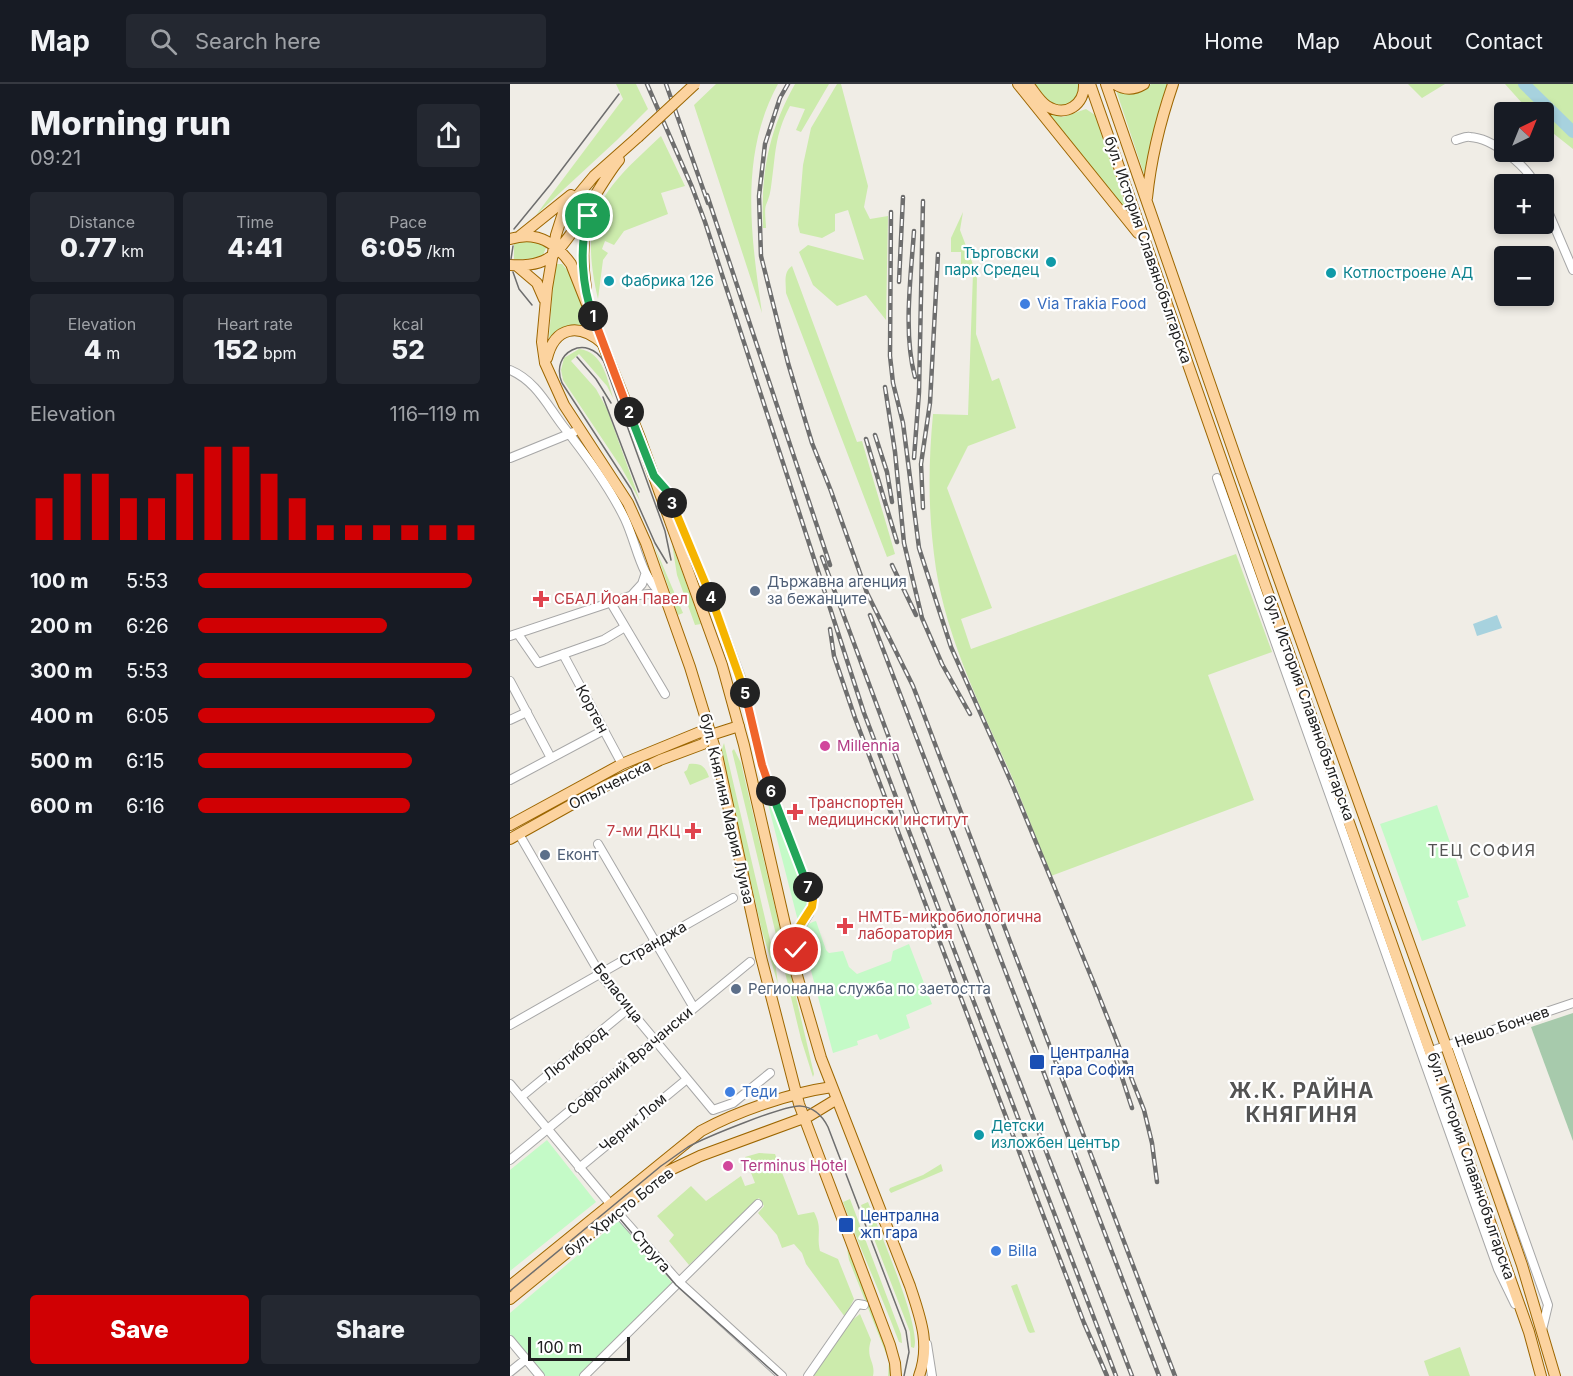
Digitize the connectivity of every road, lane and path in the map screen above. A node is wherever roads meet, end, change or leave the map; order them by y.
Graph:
1 (695, 84) edge
2 (1018, 84) edge
3 (1028, 84) edge
4 (1084, 84) edge
5 (1090, 84) edge
6 (1106, 84) edge
7 (1115, 84) edge
8 (1144, 84) edge
9 (1173, 84) edge
10 (1456, 140) dead end
11 (1528, 174) edge
12 (598, 179) junction
13 (1147, 204) junction
14 (1554, 225) edge
15 (514, 238) edge
16 (1143, 239) junction
17 (555, 250) junction
18 (514, 265) edge
19 (1573, 270) edge
20 (546, 307) junction
21 (591, 312) junction
22 (603, 344) junction
23 (545, 363) junction
24 (510, 370) edge
25 (576, 432) junction
26 (510, 458) edge
27 (654, 476) junction
28 (1217, 478) dead end
29 (645, 574) junction
30 (630, 596) junction
31 (665, 596) junction
32 (611, 603) junction
33 (625, 627) junction
34 (514, 635) edge
35 (563, 654) junction
36 (510, 681) edge
37 (665, 694) dead end
38 (527, 712) junction
39 (510, 720) edge
40 (739, 726) junction
41 (604, 730) junction
42 (711, 735) junction
43 (551, 758) junction
44 (622, 764) junction
45 (510, 780) edge
46 (510, 825) edge
47 (515, 836) edge
48 (598, 844) dead end
49 (733, 898) dead end
50 (656, 942) junction
51 (750, 962) dead end
52 (796, 972) junction
53 (600, 974) junction
54 (1573, 1004) edge
55 (629, 1008) junction
56 (694, 1008) junction
57 (510, 1025) edge
58 (656, 1041) junction
59 (1450, 1045) junction
60 (1431, 1052) junction
61 (770, 1072) dead end
62 (687, 1079) junction
63 (510, 1084) edge
64 (832, 1087) junction
65 (796, 1094) junction
66 (521, 1097) junction
67 (837, 1099) junction
68 (804, 1118) junction
69 (548, 1129) junction
70 (510, 1160) edge
71 (579, 1168) junction
72 (758, 1204) dead end
73 (613, 1208) junction
74 (677, 1284) junction
75 (510, 1286) edge
76 (510, 1299) edge
77 (864, 1305) dead end
78 (1529, 1332) junction
79 (925, 1338) junction
80 (510, 1340) edge
81 (526, 1359) junction
82 (510, 1372) edge
83 (540, 1376) edge
84 (585, 1376) edge
85 (782, 1376) edge
86 (808, 1376) edge
87 (896, 1376) edge
88 (919, 1376) edge
89 (932, 1376) edge
90 (1541, 1376) edge
91 (1555, 1376) edge

1 - 12 main road, bridge
2 - 16 main road
3 - 4 main road
5 - 16 main road, бул. История Славянобългарска
6 - 13 main road, бул. История Славянобългарска
7 - 8 main road
9 - 13 main road
10 - 11 street
12 - 15 main road
12 - 17 main road
12 - 17 main road
12 - 21 main road
13 - 59 main road, бул. История Славянобългарска
14 - 19 street
15 - 17 main road
16 - 60 main road, бул. История Славянобългарска
17 - 18 main road
17 - 20 main road, бул. Княгиня Мария Луиза
17 - 21 main road, бул. Княгиня Мария Луиза
18 - 20 main road
20 - 23 main road, бул. Княгиня Мария Луиза
21 - 22 main road, бул. Княгиня Мария Луиза
22 - 23 main road
22 - 27 main road, бул. Княгиня Мария Луиза
23 - 25 main road, бул. Княгиня Мария Луиза
24 - 25 street
25 - 26 street
25 - 29 street
25 - 31 main road, бул. Княгиня Мария Луиза
27 - 40 main road, бул. Княгиня Мария Луиза
27 - 52 street, бул. Княгиня Мария Луиза
28 - 78 street, бул. История Славянобългарска
29 - 30 street
29 - 31 street
30 - 31 street
30 - 32 street
31 - 42 main road, бул. Княгиня Мария Луиза
32 - 33 street
32 - 34 street
33 - 35 street
33 - 37 street
34 - 35 street
35 - 41 street, Кортен
36 - 38 street
38 - 39 street
38 - 43 street
40 - 42 main road, Опълченска
40 - 52 main road, бул. Княгиня Мария Луиза
41 - 43 street
41 - 44 street, Кортен
42 - 44 main road, Опълченска
42 - 47 main road, Опълченска
42 - 65 main road, бул. Княгиня Мария Луиза
43 - 45 street
44 - 46 main road, Опълченска
47 - 53 street, Беласица
48 - 50 street
49 - 50 street, Странджа
50 - 53 street, Странджа
50 - 56 street
51 - 56 street, Софроний Врачански
52 - 64 main road, бул. Княгиня Мария Луиза
53 - 55 street, Беласица
53 - 57 street, Странджа
54 - 59 street, Нешо Бончев
55 - 58 street, Беласица
55 - 66 street, Лютиброд
56 - 58 street, Софроний Врачански
58 - 62 street, Беласица
58 - 69 street, Софроний Врачански
59 - 60 street, Нешо Бончев
59 - 91 main road, бул. История Славянобългарска
60 - 78 main road, бул. История Славянобългарска
61 - 62 street, Беласица
62 - 71 street, Черни Лом
63 - 66 street, Струга
64 - 65 main road, бул. Христо Ботев
64 - 67 main road, бул. Княгиня Мария Луиза
65 - 68 main road, бул. Княгиня Мария Луиза
65 - 73 main road, бул. Христо Ботев
66 - 69 street, Струга
67 - 68 main road, бул. Христо Ботев
67 - 79 main road, бул. Княгиня Мария Луиза
68 - 73 main road, бул. Христо Ботев
68 - 87 main road, бул. Княгиня Мария Луиза
69 - 70 street, Софроний Врачански
69 - 71 street, Струга
71 - 73 street, Струга
72 - 74 street
73 - 74 street, Струга
73 - 75 main road, бул. Христо Ботев
73 - 76 main road, бул. Христо Ботев
74 - 84 street
74 - 85 street, Струга
77 - 86 street
78 - 90 main road, бул. История Славянобългарска
79 - 88 main road, бул. Княгиня Мария Луиза
79 - 89 street
80 - 81 street
81 - 82 street
81 - 83 street

